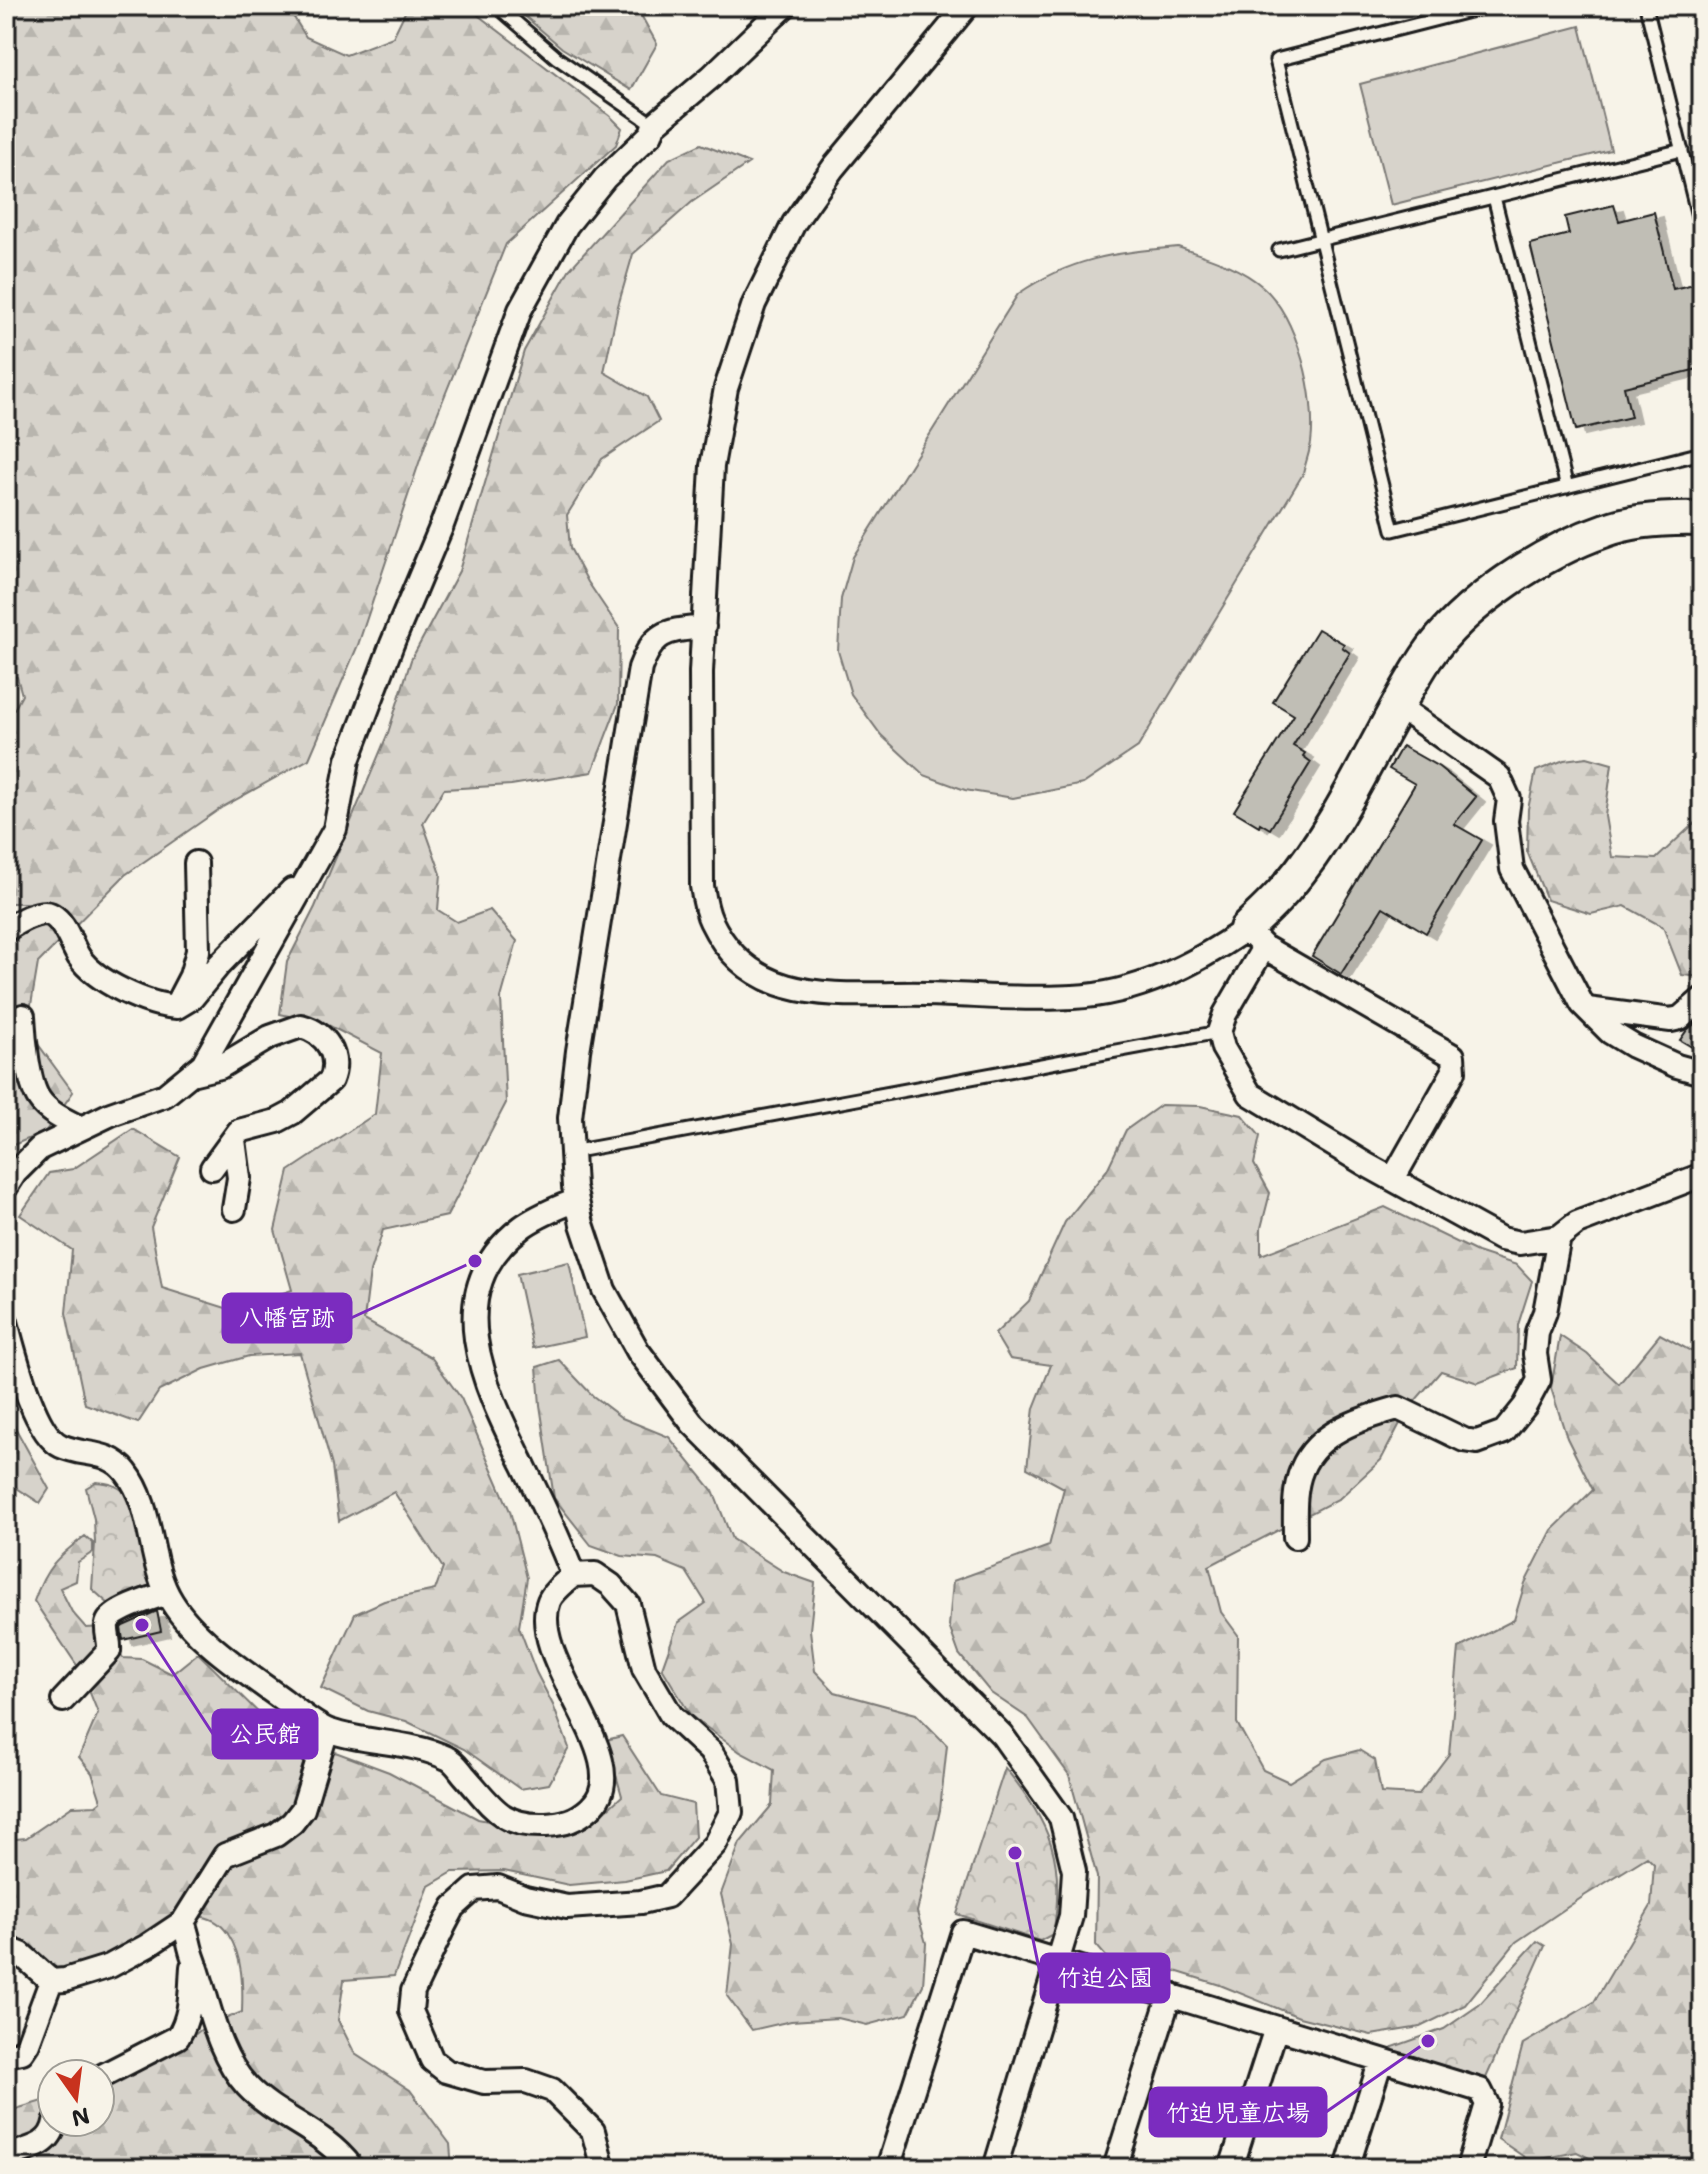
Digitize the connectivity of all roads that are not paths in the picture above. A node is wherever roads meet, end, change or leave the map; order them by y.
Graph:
1 (497, 6) edge
2 (785, 6) edge
3 (967, 6) edge
4 (1435, 6) edge
5 (1489, 6) edge
6 (1646, 6) edge
7 (1439, 19) junction
8 (654, 125) junction
9 (1682, 150) junction
10 (1494, 197) junction
11 (1702, 233) edge
12 (1320, 240) junction
13 (1279, 250) dead end
14 (1702, 453) edge
15 (1567, 487) junction
16 (1702, 519) edge
17 (704, 627) junction
18 (1399, 707) junction
19 (196, 863) dead end
20 (311, 873) junction
21 (6, 930) edge
22 (1255, 938) junction
23 (1702, 999) edge
24 (177, 1007) junction
25 (1587, 1009) junction
26 (23, 1016) dead end
27 (1219, 1032) junction
28 (1702, 1073) edge
29 (190, 1074) junction
30 (81, 1128) junction
31 (234, 1140) junction
32 (571, 1152) junction
33 (212, 1168) dead end
34 (1702, 1175) edge
35 (1393, 1179) junction
36 (6, 1187) edge
37 (576, 1200) junction
38 (234, 1209) dead end
39 (1559, 1237) junction
40 (6, 1322) edge
41 (1295, 1537) dead end
42 (573, 1575) junction
43 (167, 1593) junction
44 (63, 1700) dead end
45 (327, 1730) junction
46 (183, 1922) junction
47 (6, 1948) edge
48 (193, 1958) junction
49 (1059, 1960) junction
50 (51, 1981) junction
51 (1170, 1994) junction
52 (1276, 2028) junction
53 (6, 2055) edge
54 (1381, 2060) junction
55 (116, 2069) edge
56 (48, 2138) edge
57 (6, 2156) edge
58 (352, 2168) edge
59 (598, 2168) edge
60 (888, 2168) edge
61 (995, 2168) edge
62 (1115, 2168) edge
63 (1231, 2168) edge
64 (1347, 2168) edge
65 (1468, 2168) edge

1 - 8 lane
2 - 8 street
3 - 17 street
4 - 7 lane
5 - 7 lane
6 - 9 lane
7 - 12 lane
8 - 20 street
9 - 10 lane
9 - 11 lane
10 - 12 lane
10 - 15 lane
12 - 13 lane
12 - 15 lane
14 - 15 lane
16 - 18 street
17 - 22 street
17 - 32 street
18 - 22 street
18 - 25 street
19 - 24 street
20 - 24 street
20 - 29 street
21 - 24 street
22 - 27 street
22 - 35 street
23 - 25 street
25 - 28 street
26 - 30 street
27 - 32 lane
27 - 35 street
29 - 30 street
29 - 31 street
30 - 36 street
31 - 33 street
31 - 38 street
32 - 37 street
34 - 39 street
35 - 39 street
37 - 42 street
37 - 49 street
39 - 41 street
40 - 43 street
42 - 45 street
42 - 59 street
43 - 44 street
43 - 45 street
45 - 46 street
46 - 48 street
46 - 50 street
47 - 50 street
48 - 55 street
48 - 58 street
49 - 51 street
49 - 60 street
49 - 61 street
50 - 53 street
51 - 52 street
51 - 62 street
52 - 54 street
52 - 63 street
54 - 64 street
54 - 65 street
56 - 57 street

